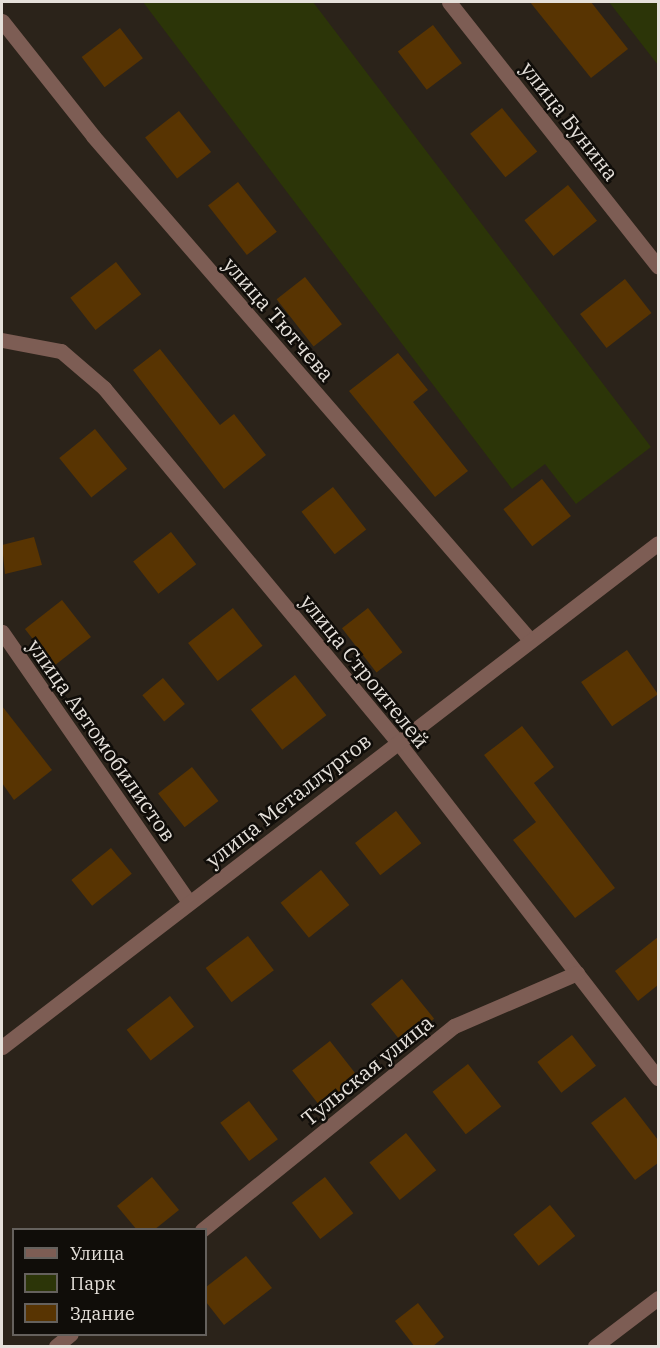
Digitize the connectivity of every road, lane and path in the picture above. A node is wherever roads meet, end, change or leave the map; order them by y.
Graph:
1 (449, 2) edge
2 (2, 21) edge
3 (658, 267) edge
4 (2, 340) edge
5 (658, 543) edge
6 (2, 632) edge
7 (530, 640) junction
8 (398, 742) junction
9 (189, 902) junction
10 (577, 973) junction
11 (2, 1047) edge
12 (658, 1078) edge
13 (203, 1228) edge
14 (658, 1298) edge
15 (70, 1336) edge
16 (56, 1347) edge
17 (596, 1347) edge

1 - 3 street, улица Бунина
2 - 7 street, улица Тютчева
4 - 8 street, улица Строителей
5 - 7 street, улица Металлургов
6 - 9 street, улица Автомобилистов
7 - 8 street, улица Металлургов
8 - 9 street, улица Металлургов
8 - 10 street, улица Строителей
9 - 11 street, улица Металлургов
10 - 12 street, улица Строителей
10 - 13 street, Тульская улица
14 - 17 street
15 - 16 street

